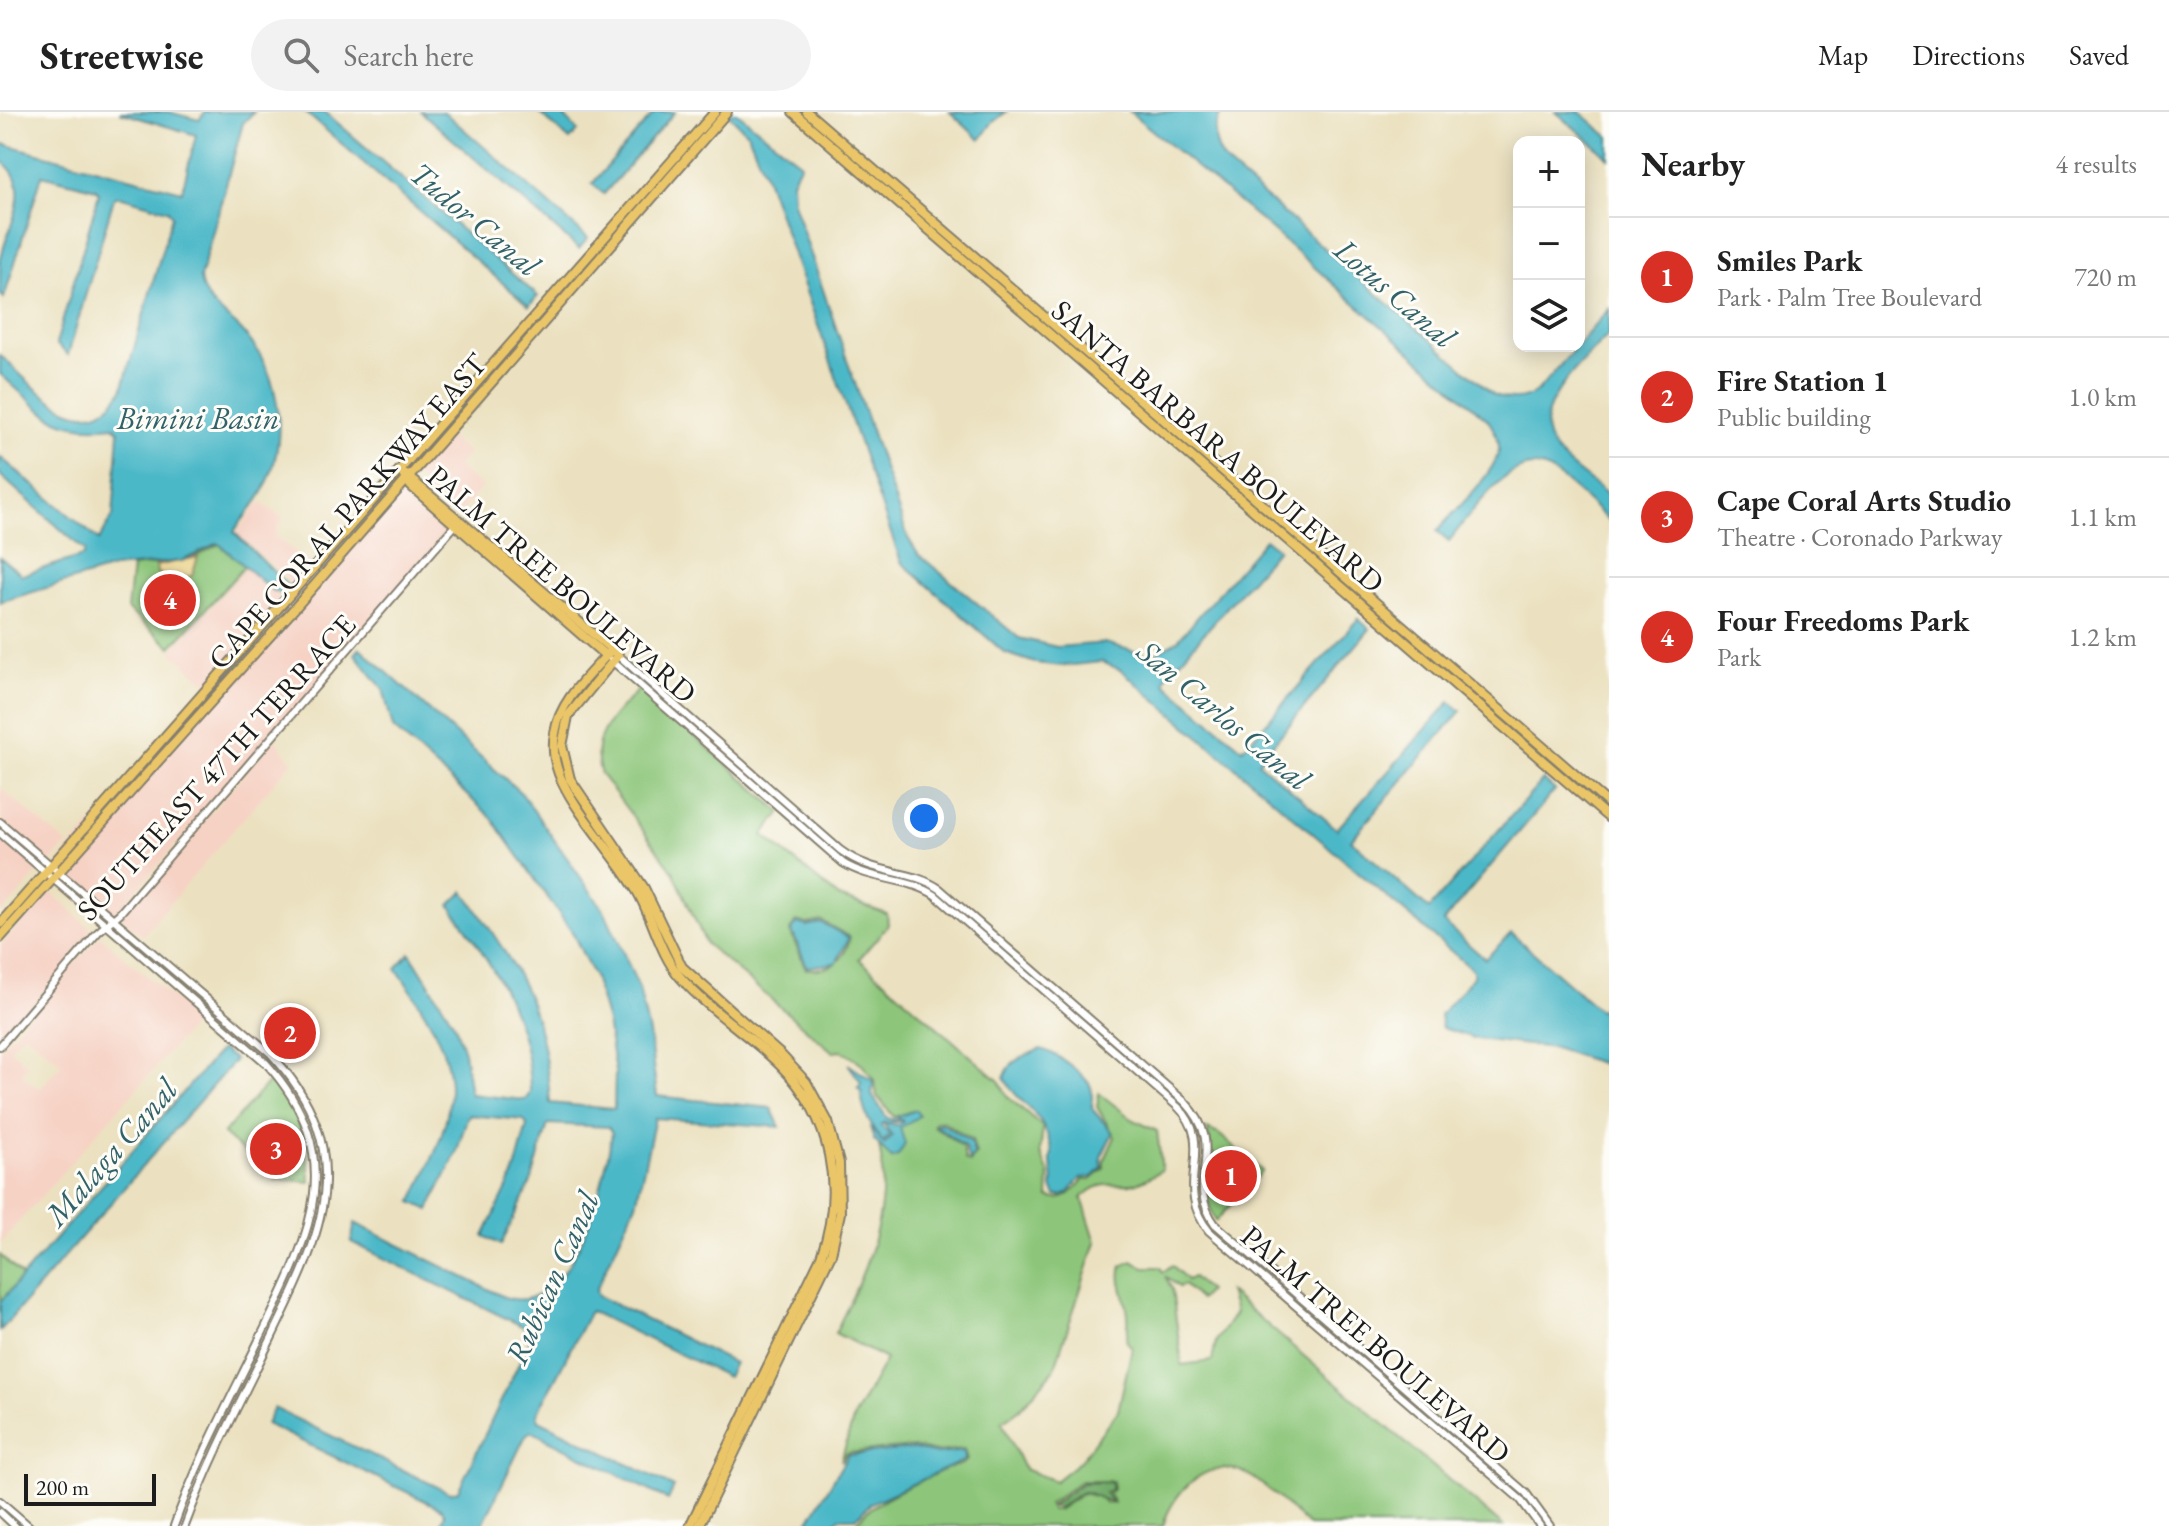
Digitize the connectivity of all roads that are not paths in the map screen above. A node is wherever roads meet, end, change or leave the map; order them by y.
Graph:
1 (715, 112) edge
2 (793, 112) edge
3 (807, 112) edge
4 (728, 114) edge
5 (622, 226) junction
6 (568, 281) junction
7 (533, 321) junction
8 (542, 326) junction
9 (507, 366) junction
10 (401, 471) junction
11 (408, 478) junction
12 (457, 516) junction
13 (458, 526) junction
14 (318, 565) junction
15 (288, 615) junction
16 (612, 655) junction
17 (1609, 804) edge
18 (1609, 818) edge
19 (0, 822) edge
20 (0, 833) edge
21 (52, 872) junction
22 (637, 884) junction
23 (948, 901) junction
24 (114, 919) junction
25 (0, 924) edge
26 (107, 925) junction
27 (0, 938) edge
28 (181, 988) junction
29 (205, 995) junction
30 (0, 1046) edge
31 (1194, 1168) junction
32 (1205, 1170) junction
33 (1202, 1191) junction
34 (1191, 1192) junction
35 (1215, 1224) junction
36 (1209, 1231) junction
37 (0, 1501) edge
38 (0, 1512) edge
39 (15, 1526) edge
40 (29, 1526) edge
41 (174, 1526) edge
42 (185, 1526) edge
43 (690, 1526) edge
44 (699, 1526) edge
45 (1540, 1526) edge
46 (1550, 1526) edge

1 - 5 main road
2 - 18 main road, SANTA BARBARA BOULEVARD
3 - 17 main road, SANTA BARBARA BOULEVARD
4 - 5 main road, CAPE CORAL PARKWAY EAST
5 - 6 main road, CAPE CORAL PARKWAY EAST
5 - 8 main road, CAPE CORAL PARKWAY EAST
6 - 7 main road, CAPE CORAL PARKWAY EAST
6 - 8 main road
7 - 9 main road
7 - 10 main road, CAPE CORAL PARKWAY EAST
8 - 9 main road, CAPE CORAL PARKWAY EAST
9 - 11 main road, CAPE CORAL PARKWAY EAST
10 - 11 main road, PALM TREE BOULEVARD
10 - 14 main road, CAPE CORAL PARKWAY EAST
11 - 12 main road, PALM TREE BOULEVARD
11 - 13 main road, PALM TREE BOULEVARD
11 - 15 main road, CAPE CORAL PARKWAY EAST
12 - 13 street
12 - 16 main road, PALM TREE BOULEVARD
13 - 16 main road, PALM TREE BOULEVARD
13 - 24 street, SOUTHEAST 47TH TERRACE
14 - 15 main road
14 - 21 main road, CAPE CORAL PARKWAY EAST
15 - 21 main road, CAPE CORAL PARKWAY EAST
16 - 22 main road
16 - 23 street, PALM TREE BOULEVARD
19 - 21 street
20 - 21 street
21 - 24 street
21 - 25 main road, CAPE CORAL PARKWAY EAST
21 - 26 street
21 - 27 main road, CAPE CORAL PARKWAY EAST
22 - 43 main road
22 - 44 main road
23 - 31 street, PALM TREE BOULEVARD
23 - 32 street, PALM TREE BOULEVARD
24 - 26 street, SOUTHEAST 47TH TERRACE
24 - 29 street
26 - 28 street
26 - 30 street, SOUTHEAST 47TH TERRACE
28 - 29 street
28 - 41 street
29 - 42 street
31 - 32 street
31 - 34 street, PALM TREE BOULEVARD
32 - 33 street, PALM TREE BOULEVARD
33 - 34 street
33 - 35 street, PALM TREE BOULEVARD
34 - 36 street, PALM TREE BOULEVARD
35 - 36 street
35 - 46 street, PALM TREE BOULEVARD
36 - 45 street, PALM TREE BOULEVARD
37 - 40 street
38 - 39 street

